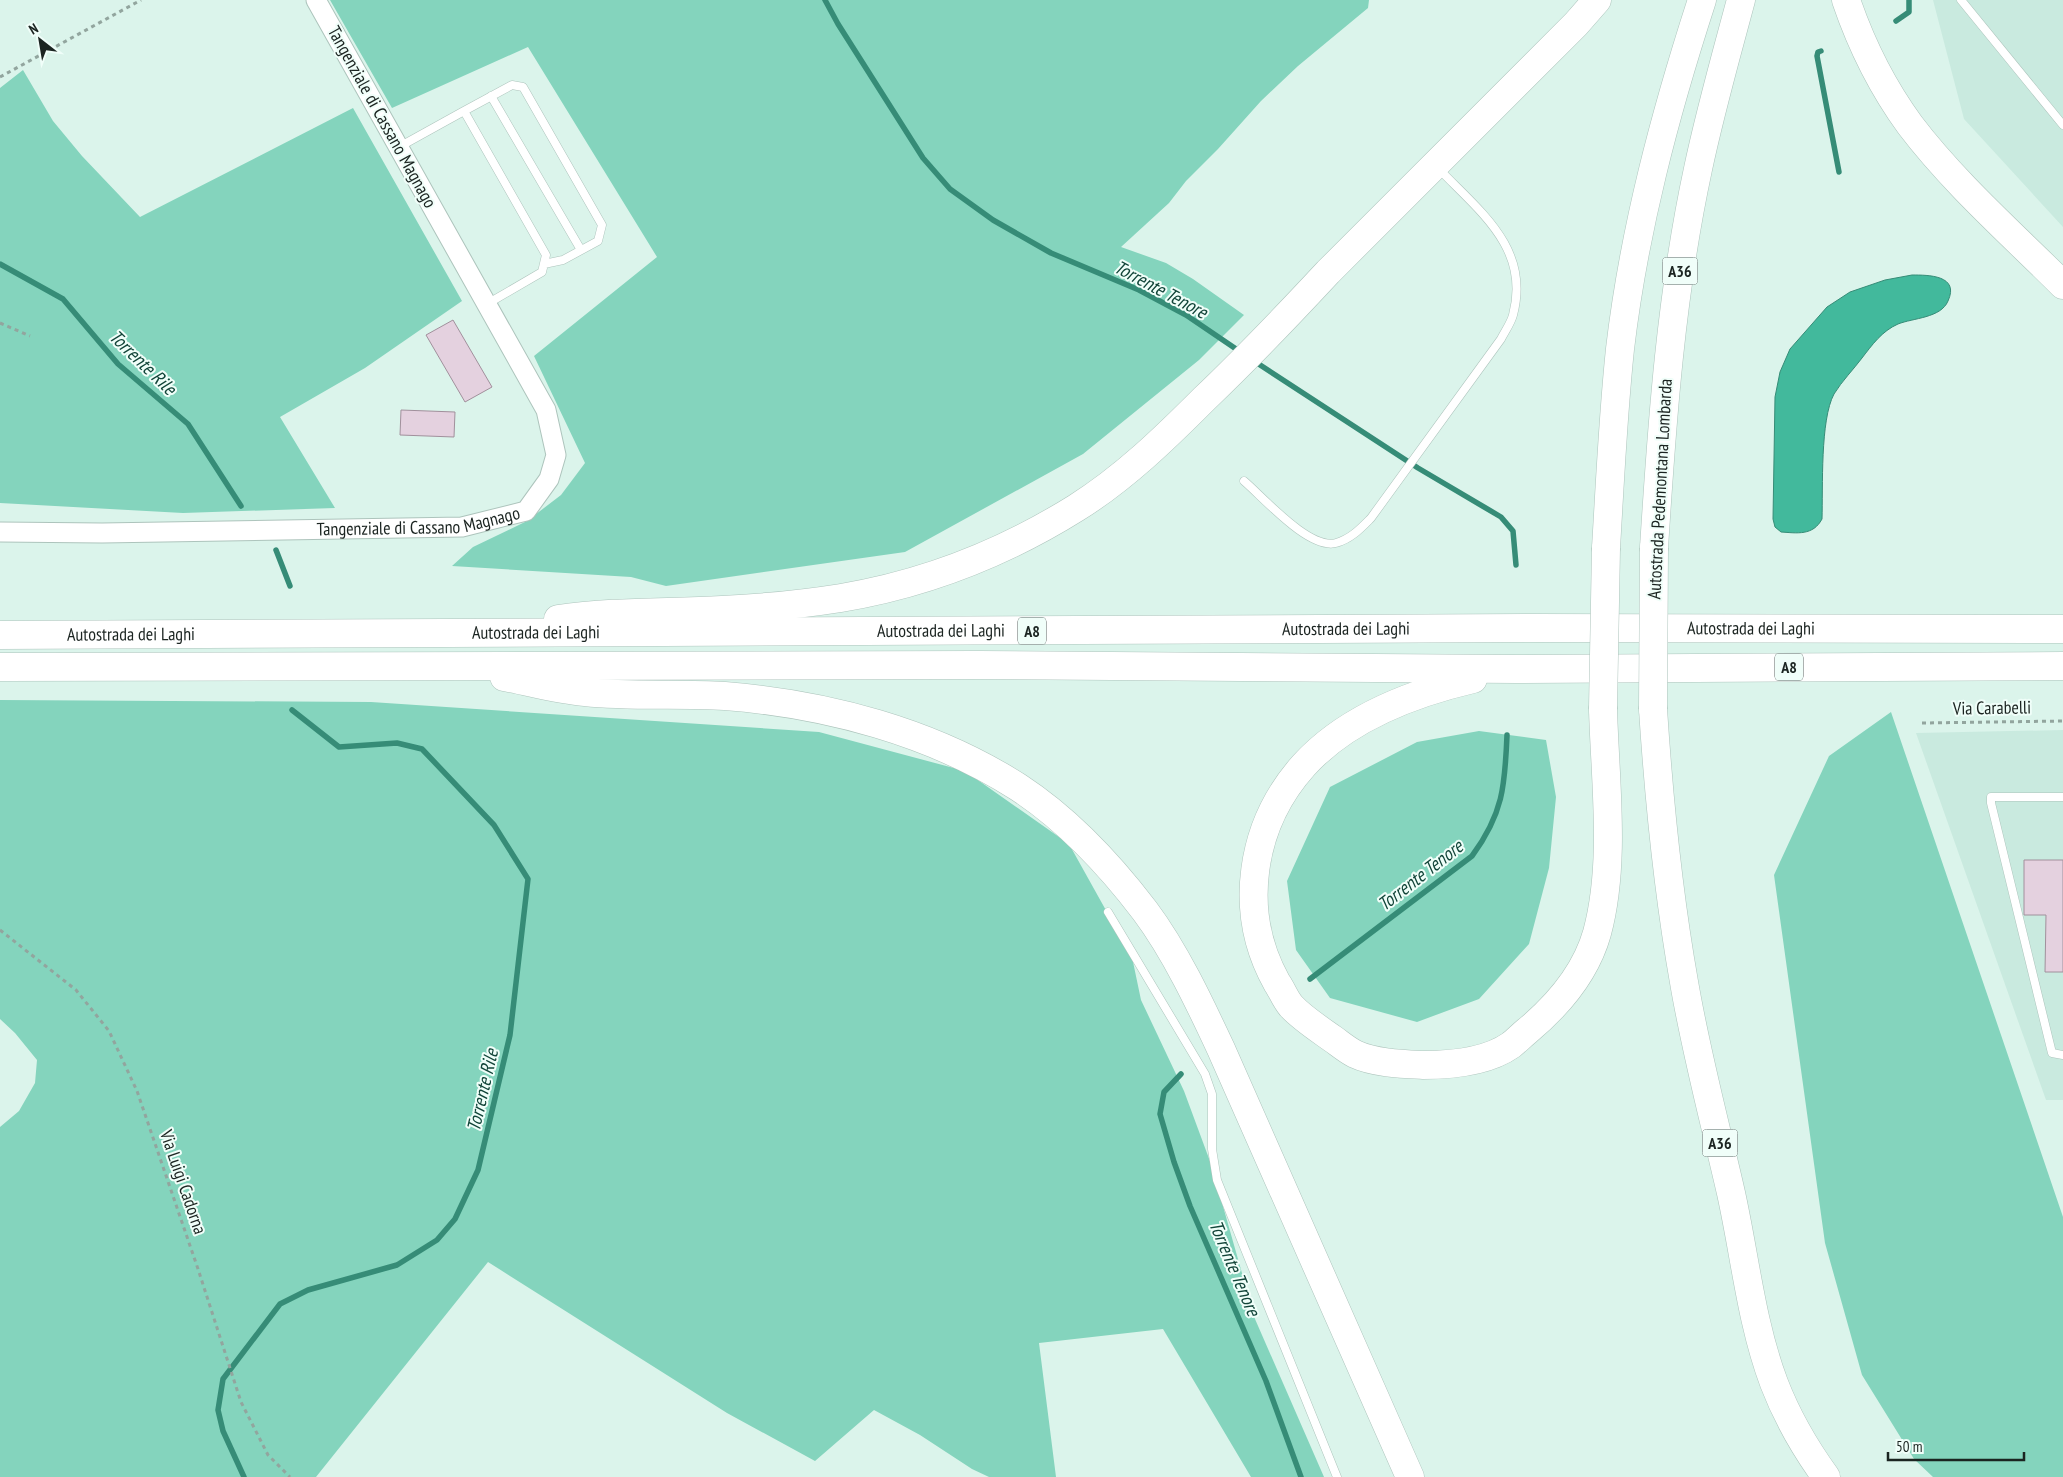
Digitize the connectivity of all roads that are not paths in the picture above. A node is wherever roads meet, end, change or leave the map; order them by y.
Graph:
1 (316, 0) edge
2 (1598, 0) edge
3 (1702, 0) edge
4 (1741, 0) edge
5 (1846, 0) edge
6 (1961, 0) edge
7 (491, 96) junction
8 (464, 111) junction
9 (2063, 125) edge
10 (399, 147) junction
11 (1435, 164) junction
12 (581, 250) junction
13 (544, 264) junction
14 (2063, 285) edge
15 (487, 304) junction
16 (1244, 481) dead end
17 (0, 532) edge
18 (2063, 629) edge
19 (441, 634) junction
20 (0, 635) edge
21 (439, 664) junction
22 (2063, 666) edge
23 (0, 667) edge
24 (1516, 669) junction
25 (2063, 797) edge
26 (1108, 912) dead end
27 (2063, 1055) edge
28 (1338, 1477) edge
29 (1410, 1477) edge
30 (1826, 1477) edge

1 - 10 street, Tangenziale di Cassano Magnago
2 - 11 highway
3 - 24 highway, bridge
4 - 30 highway, Autostrada Pedemontana Lombarda / A36, bridge
5 - 14 highway
6 - 9 lane
7 - 8 lane
7 - 12 lane
7 - 12 lane
8 - 10 lane
8 - 13 lane
10 - 15 street, Tangenziale di Cassano Magnago
11 - 16 lane
11 - 19 highway
12 - 13 lane
13 - 15 lane
15 - 17 street, Tangenziale di Cassano Magnago
18 - 19 highway, Autostrada dei Laghi / A8
19 - 20 highway, Autostrada dei Laghi / A8
21 - 23 highway, Autostrada dei Laghi / A8
21 - 24 highway, Autostrada dei Laghi / A8
21 - 29 highway
22 - 24 highway, Autostrada dei Laghi / A8
25 - 27 lane
26 - 28 lane

